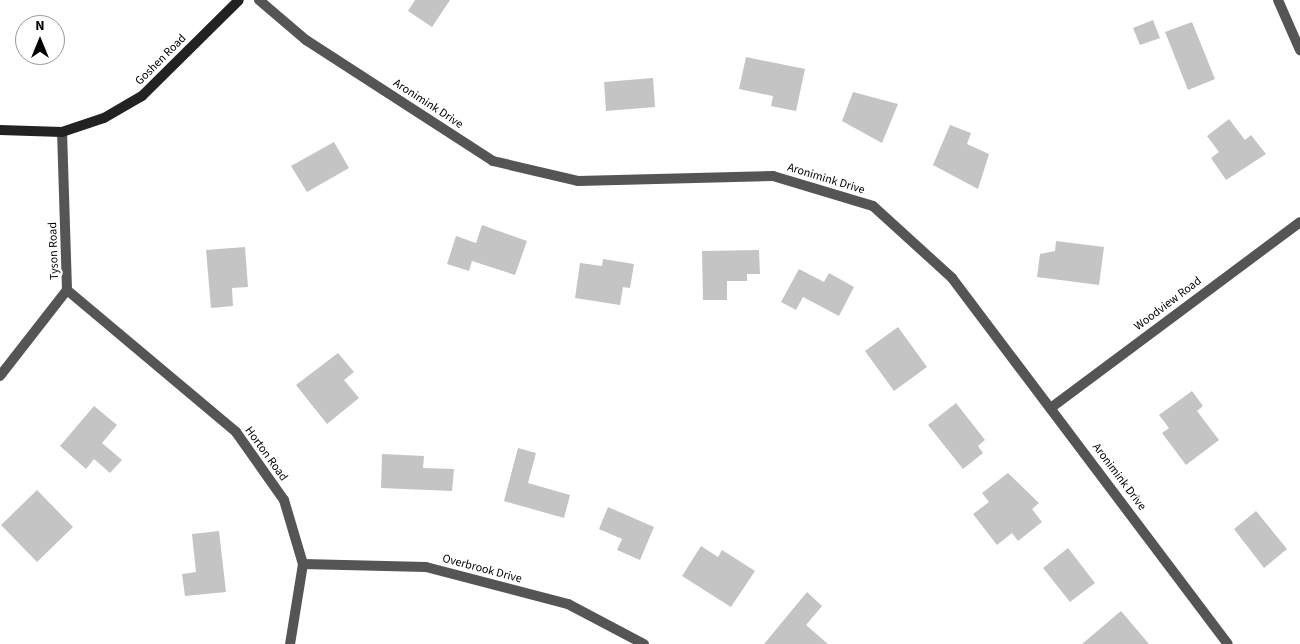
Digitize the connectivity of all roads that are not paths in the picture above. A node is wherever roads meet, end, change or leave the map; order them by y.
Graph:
1 (239, 0) edge
2 (259, 0) edge
3 (1278, 0) edge
4 (1300, 50) edge
5 (0, 130) edge
6 (62, 132) junction
7 (1300, 222) edge
8 (68, 290) junction
9 (0, 376) edge
10 (1052, 407) junction
11 (303, 564) junction
12 (290, 644) edge
13 (644, 644) edge
14 (1228, 644) edge

1 - 6 street, Goshen Road
2 - 10 street, Aronimink Drive
3 - 4 street
5 - 6 street, Goshen Road
6 - 8 street, Tyson Road
7 - 10 street, Woodview Road
8 - 9 street, Tyson Road
8 - 11 street, Horton Road
10 - 14 street, Aronimink Drive
11 - 12 street, Horton Road
11 - 13 street, Overbrook Drive

